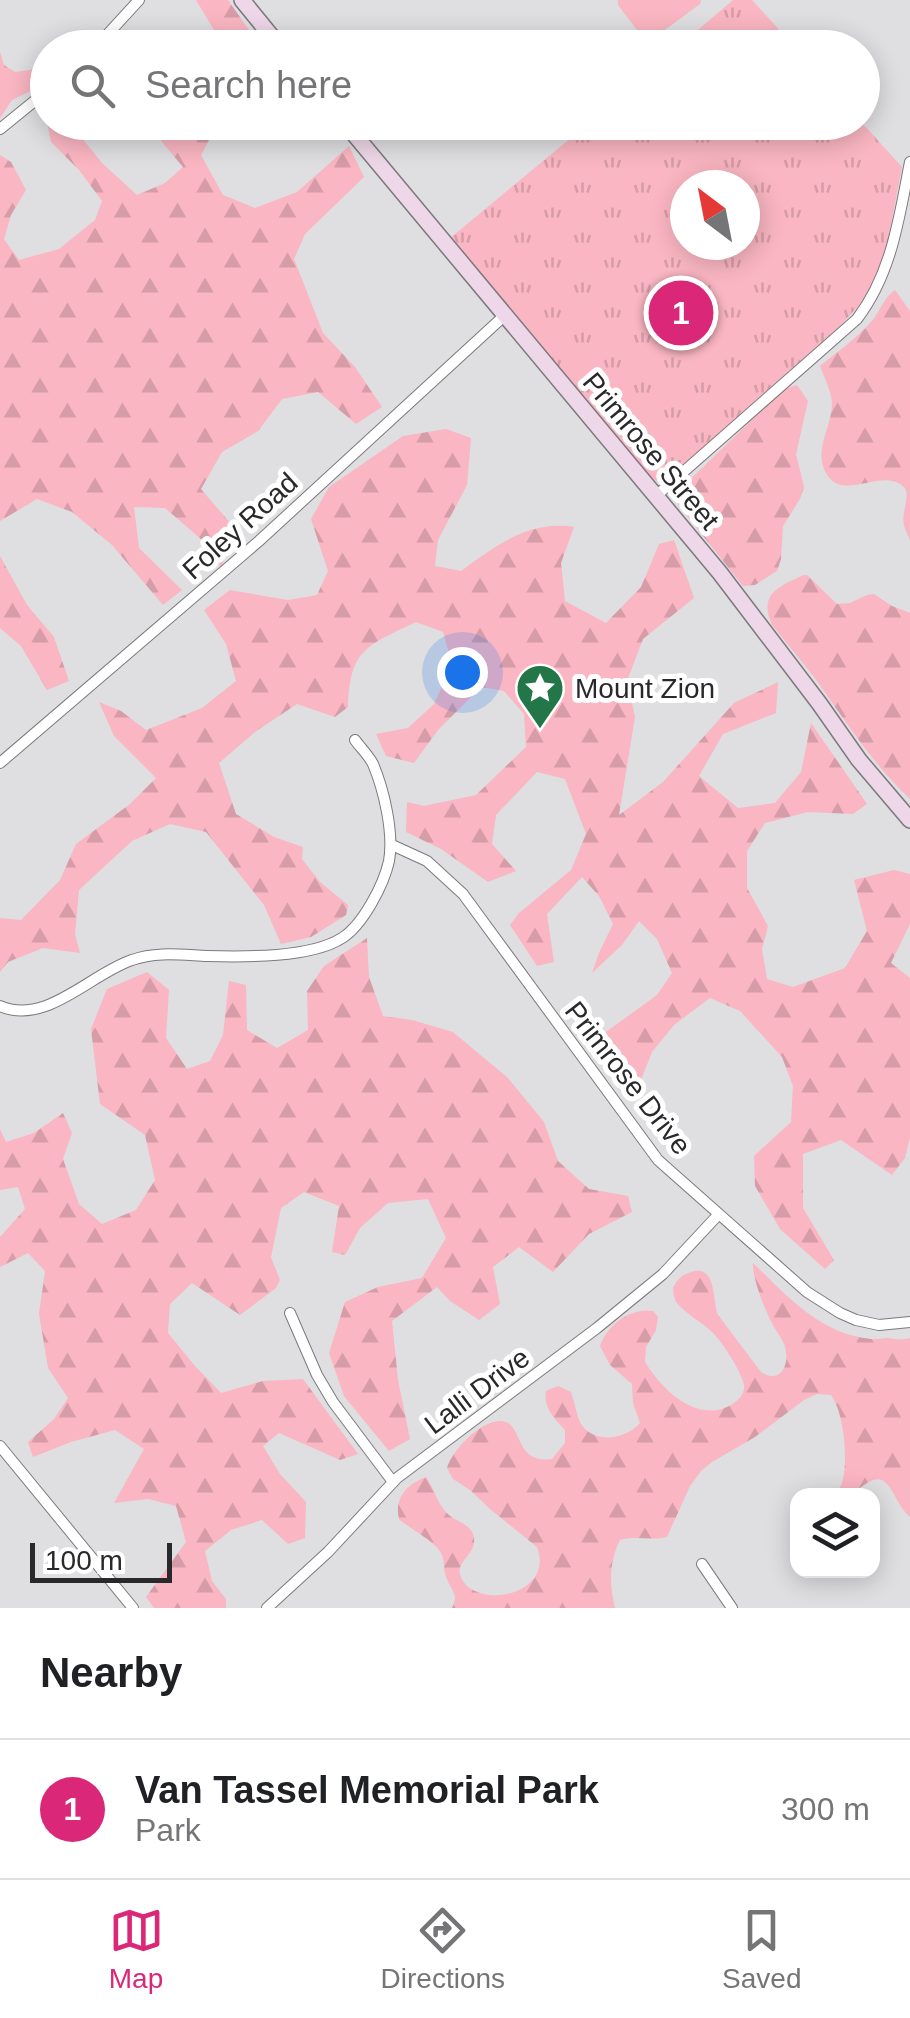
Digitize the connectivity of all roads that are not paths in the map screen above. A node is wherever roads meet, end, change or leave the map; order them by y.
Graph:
1 (138, 0) edge
2 (242, 0) edge
3 (111, 30) edge
4 (266, 30) edge
5 (30, 105) edge
6 (0, 129) edge
7 (359, 140) edge
8 (910, 162) edge
9 (504, 316) junction
10 (656, 496) junction
11 (354, 740) dead end
12 (0, 762) edge
13 (910, 820) edge
14 (392, 845) junction
15 (0, 1006) edge
16 (718, 1215) junction
17 (290, 1313) dead end
18 (910, 1322) edge
19 (0, 1446) edge
20 (393, 1482) junction
21 (702, 1564) dead end
22 (133, 1608) edge
23 (268, 1608) edge
24 (732, 1608) edge

1 - 3 street
2 - 4 main road
5 - 6 street
7 - 9 main road, Primrose Street
8 - 10 street
9 - 10 main road, Primrose Street
9 - 12 street, Foley Road
10 - 13 main road, Primrose Street
11 - 14 street
14 - 15 street
14 - 16 street, Primrose Drive
16 - 18 street, Primrose Drive
16 - 20 street, Lalli Drive
17 - 20 street
19 - 22 street
20 - 23 street, Lalli Drive
21 - 24 street

